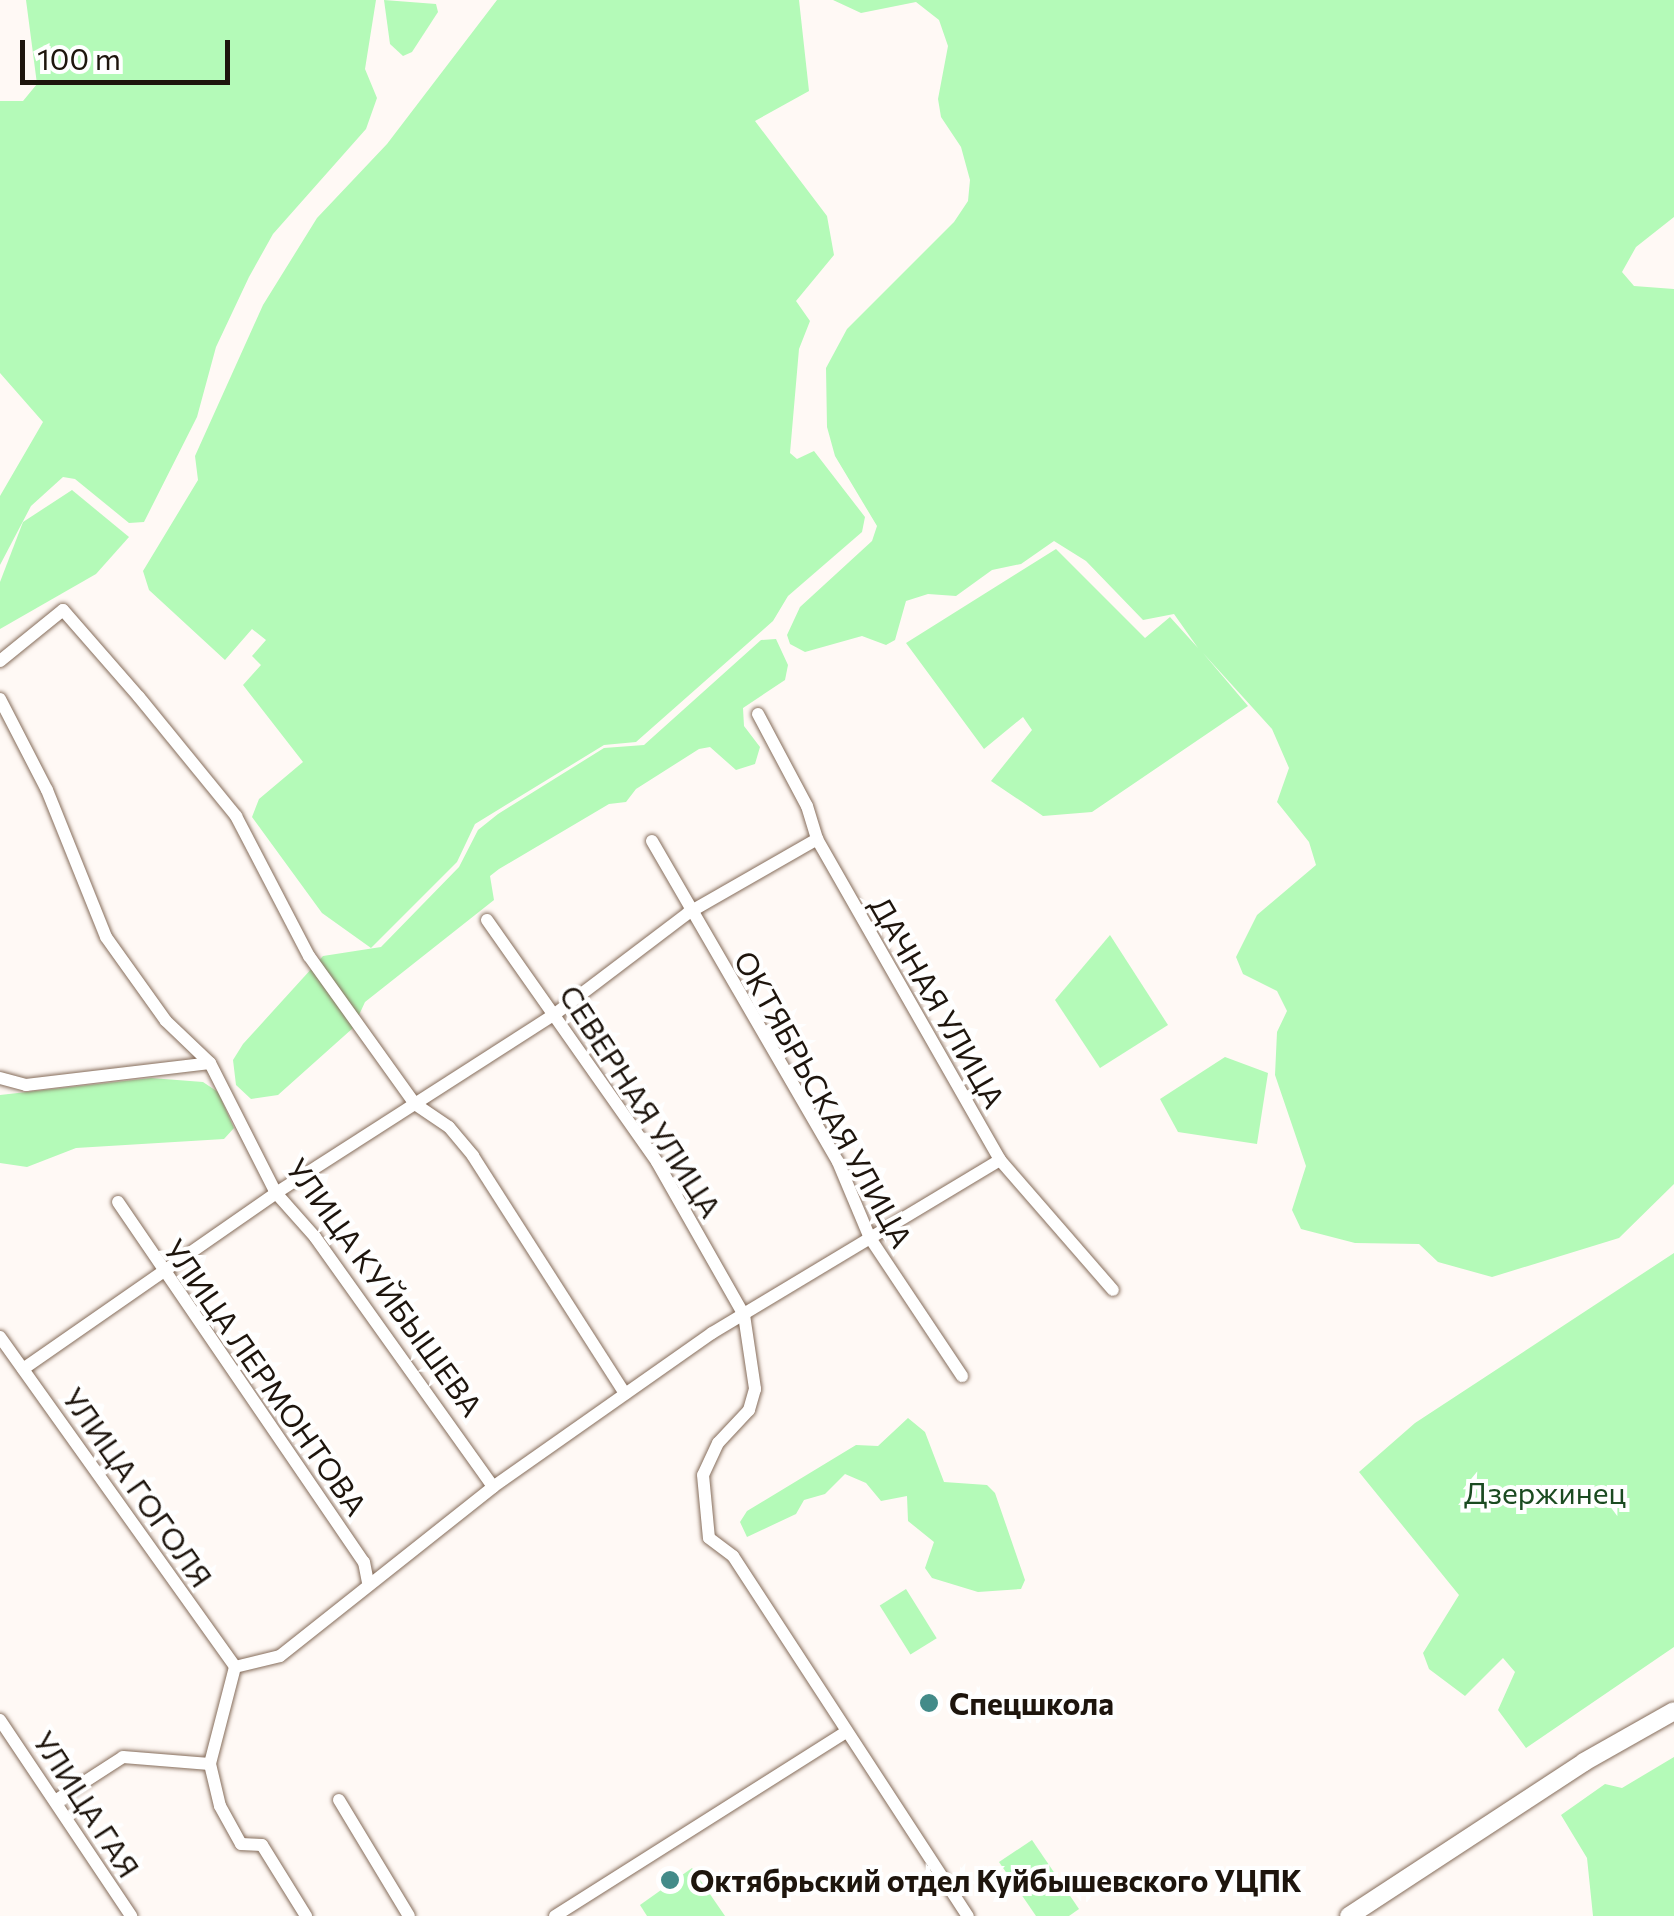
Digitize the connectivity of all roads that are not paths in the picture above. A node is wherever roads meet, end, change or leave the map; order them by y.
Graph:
1 (0, 660) edge
2 (0, 698) edge
3 (758, 714) dead end
4 (817, 839) junction
5 (652, 841) dead end
6 (688, 913) junction
7 (487, 920) dead end
8 (555, 1014) junction
9 (210, 1063) junction
10 (0, 1078) edge
11 (415, 1104) junction
12 (1000, 1160) junction
13 (276, 1193) junction
14 (118, 1202) dead end
15 (870, 1238) junction
16 (161, 1274) junction
17 (1114, 1290) dead end
18 (744, 1316) junction
19 (0, 1337) edge
20 (23, 1369) junction
21 (962, 1376) dead end
22 (625, 1394) junction
23 (493, 1487) junction
24 (368, 1582) junction
25 (236, 1667) junction
26 (1674, 1711) edge
27 (0, 1720) edge
28 (846, 1732) junction
29 (210, 1764) junction
30 (58, 1799) junction
31 (339, 1800) dead end
32 (131, 1916) edge
33 (306, 1916) edge
34 (409, 1916) edge
35 (555, 1916) edge
36 (968, 1916) edge
37 (1349, 1916) edge

1 - 11 street
2 - 9 street
3 - 4 street, ДАЧНАЯ УЛИЦА
4 - 6 street
4 - 12 street, ДАЧНАЯ УЛИЦА
5 - 6 street, ОКТЯБРЬСКАЯ УЛИЦА
6 - 8 street
6 - 15 street, ОКТЯБРЬСКАЯ УЛИЦА
7 - 8 street, СЕВЕРНАЯ УЛИЦА
8 - 11 street
8 - 18 street, СЕВЕРНАЯ УЛИЦА
9 - 10 street
9 - 13 street, УЛИЦА КУЙБЫШЕВА
11 - 13 street
11 - 22 street
12 - 15 street
12 - 17 street, ДАЧНАЯ УЛИЦА
13 - 16 street
13 - 23 street, УЛИЦА КУЙБЫШЕВА
14 - 16 street, УЛИЦА ЛЕРМОНТОВА
15 - 18 street
15 - 21 street, ОКТЯБРЬСКАЯ УЛИЦА
16 - 20 street
16 - 24 street, УЛИЦА ЛЕРМОНТОВА
18 - 22 street
18 - 28 street
19 - 20 street, УЛИЦА ГОГОЛЯ
20 - 25 street, УЛИЦА ГОГОЛЯ
22 - 23 street
23 - 24 street
24 - 25 street
25 - 29 street
26 - 37 main road
27 - 30 street, УЛИЦА ГАЯ
28 - 35 street
28 - 36 street
29 - 30 street
29 - 33 street
30 - 32 street, УЛИЦА ГАЯ
31 - 34 street

